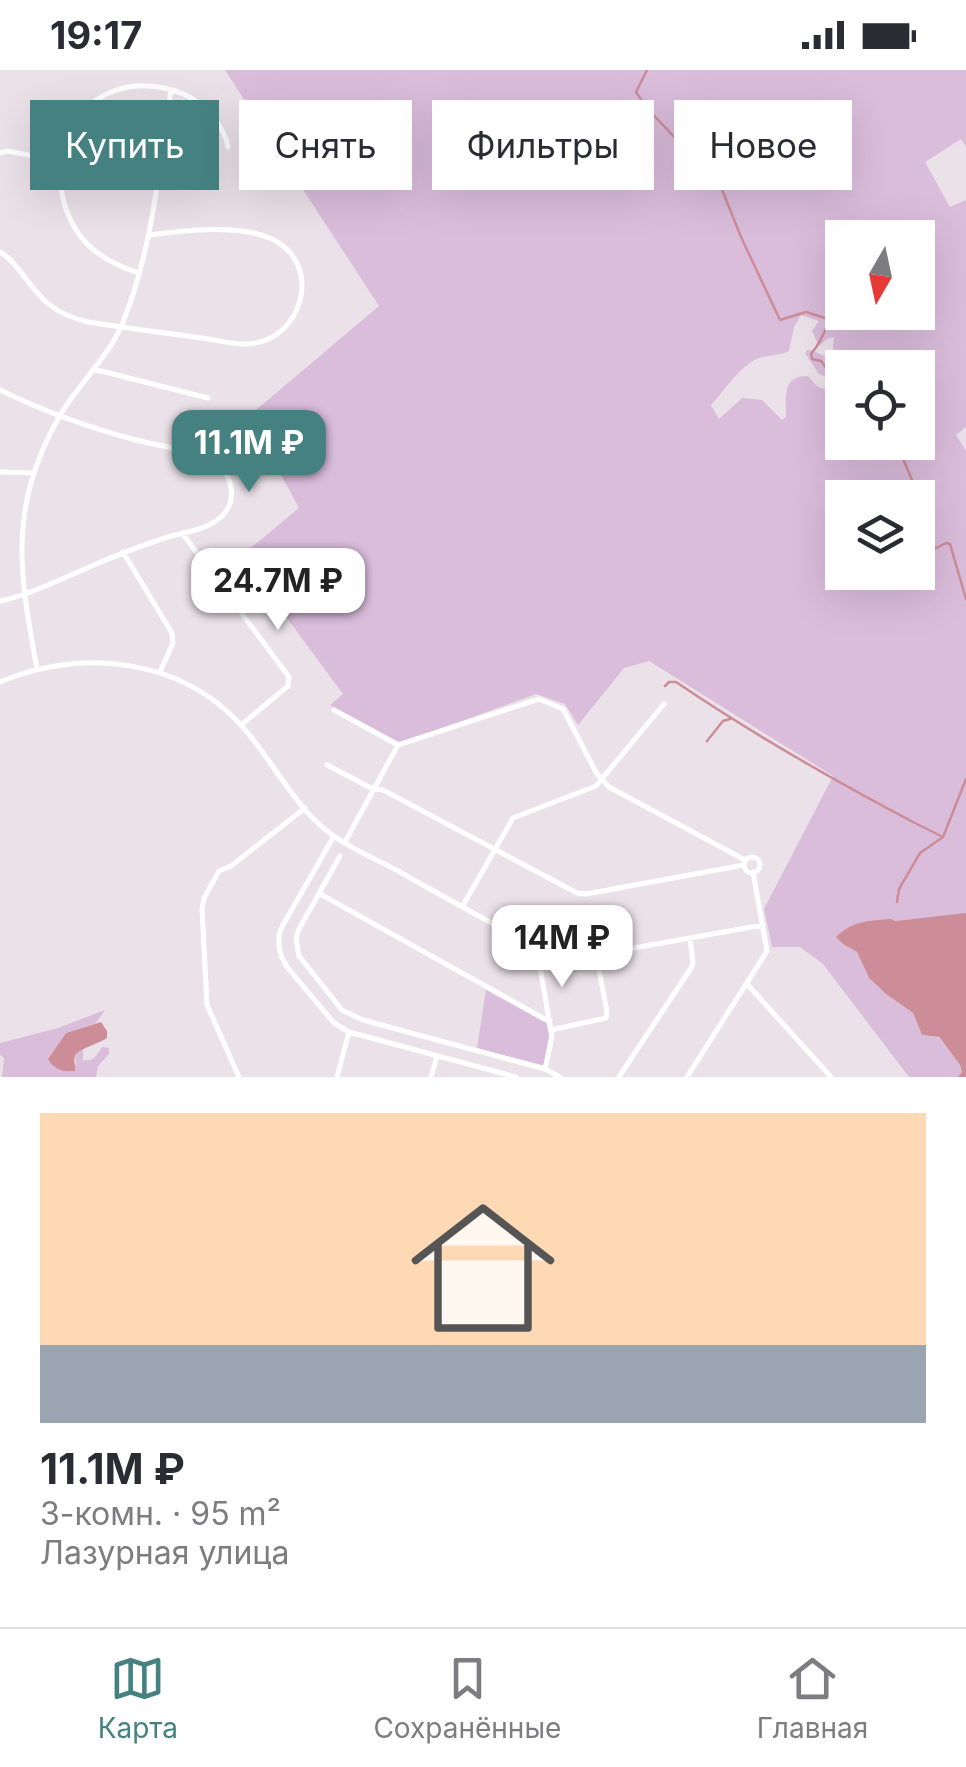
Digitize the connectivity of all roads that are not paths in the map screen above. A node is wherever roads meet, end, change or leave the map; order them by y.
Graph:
1 (171, 90) junction
2 (97, 100) edge
3 (228, 147) dead end
4 (0, 153) edge
5 (30, 155) edge
6 (62, 190) edge
7 (149, 235) junction
8 (0, 252) edge
9 (139, 273) junction
10 (121, 327) junction
11 (93, 369) junction
12 (0, 390) edge
13 (208, 398) dead end
14 (60, 415) junction
15 (0, 472) edge
16 (33, 473) junction
17 (182, 533) junction
18 (123, 552) junction
19 (24, 596) junction
20 (0, 601) edge
21 (37, 668) junction
22 (160, 672) junction
23 (0, 682) edge
24 (664, 704) dead end
25 (334, 710) dead end
26 (242, 725) junction
27 (398, 746) junction
28 (327, 764) dead end
29 (602, 781) junction
30 (376, 788) junction
31 (305, 808) junction
32 (334, 836) junction
33 (345, 842) junction
34 (495, 850) junction
35 (340, 856) dead end
36 (744, 863) junction
37 (754, 872) junction
38 (319, 894) junction
39 (462, 907) junction
40 (763, 925) junction
41 (690, 938) junction
42 (506, 944) dead end
43 (596, 954) junction
44 (747, 984) junction
45 (550, 1020) junction
46 (551, 1030) junction
47 (349, 1032) junction
48 (437, 1056) junction
49 (546, 1069) junction
50 (240, 1077) edge
51 (336, 1077) edge
52 (431, 1077) edge
53 (516, 1077) edge
54 (560, 1077) edge
55 (619, 1077) edge
56 (687, 1077) edge
57 (831, 1077) edge

1 - 2 street
1 - 3 street
1 - 7 street
4 - 5 street
6 - 9 street
7 - 9 street
7 - 10 street
8 - 10 street
9 - 10 street
10 - 11 street
11 - 13 street
11 - 14 street
12 - 14 street
14 - 16 street
14 - 17 street
15 - 16 street
16 - 19 street
17 - 18 street
17 - 26 street
18 - 19 street
18 - 22 street
19 - 20 street
19 - 21 street
21 - 22 street
21 - 23 street
22 - 26 street
24 - 29 street
25 - 27 street
26 - 31 street
27 - 29 street
27 - 30 street
28 - 30 street
29 - 34 street
29 - 36 street
30 - 33 street
30 - 34 street
31 - 32 street
31 - 50 street
32 - 33 street
32 - 47 street
33 - 39 street
34 - 36 street
34 - 39 street
35 - 38 street
36 - 37 street
36 - 37 street
37 - 40 street
38 - 45 street
38 - 49 street
39 - 43 street
40 - 41 street
40 - 44 street
41 - 43 street
41 - 55 street
42 - 45 street
43 - 46 street
44 - 56 street
44 - 57 street
45 - 46 street
46 - 49 street
47 - 48 street
47 - 51 street
48 - 52 street
48 - 53 street
49 - 54 street

